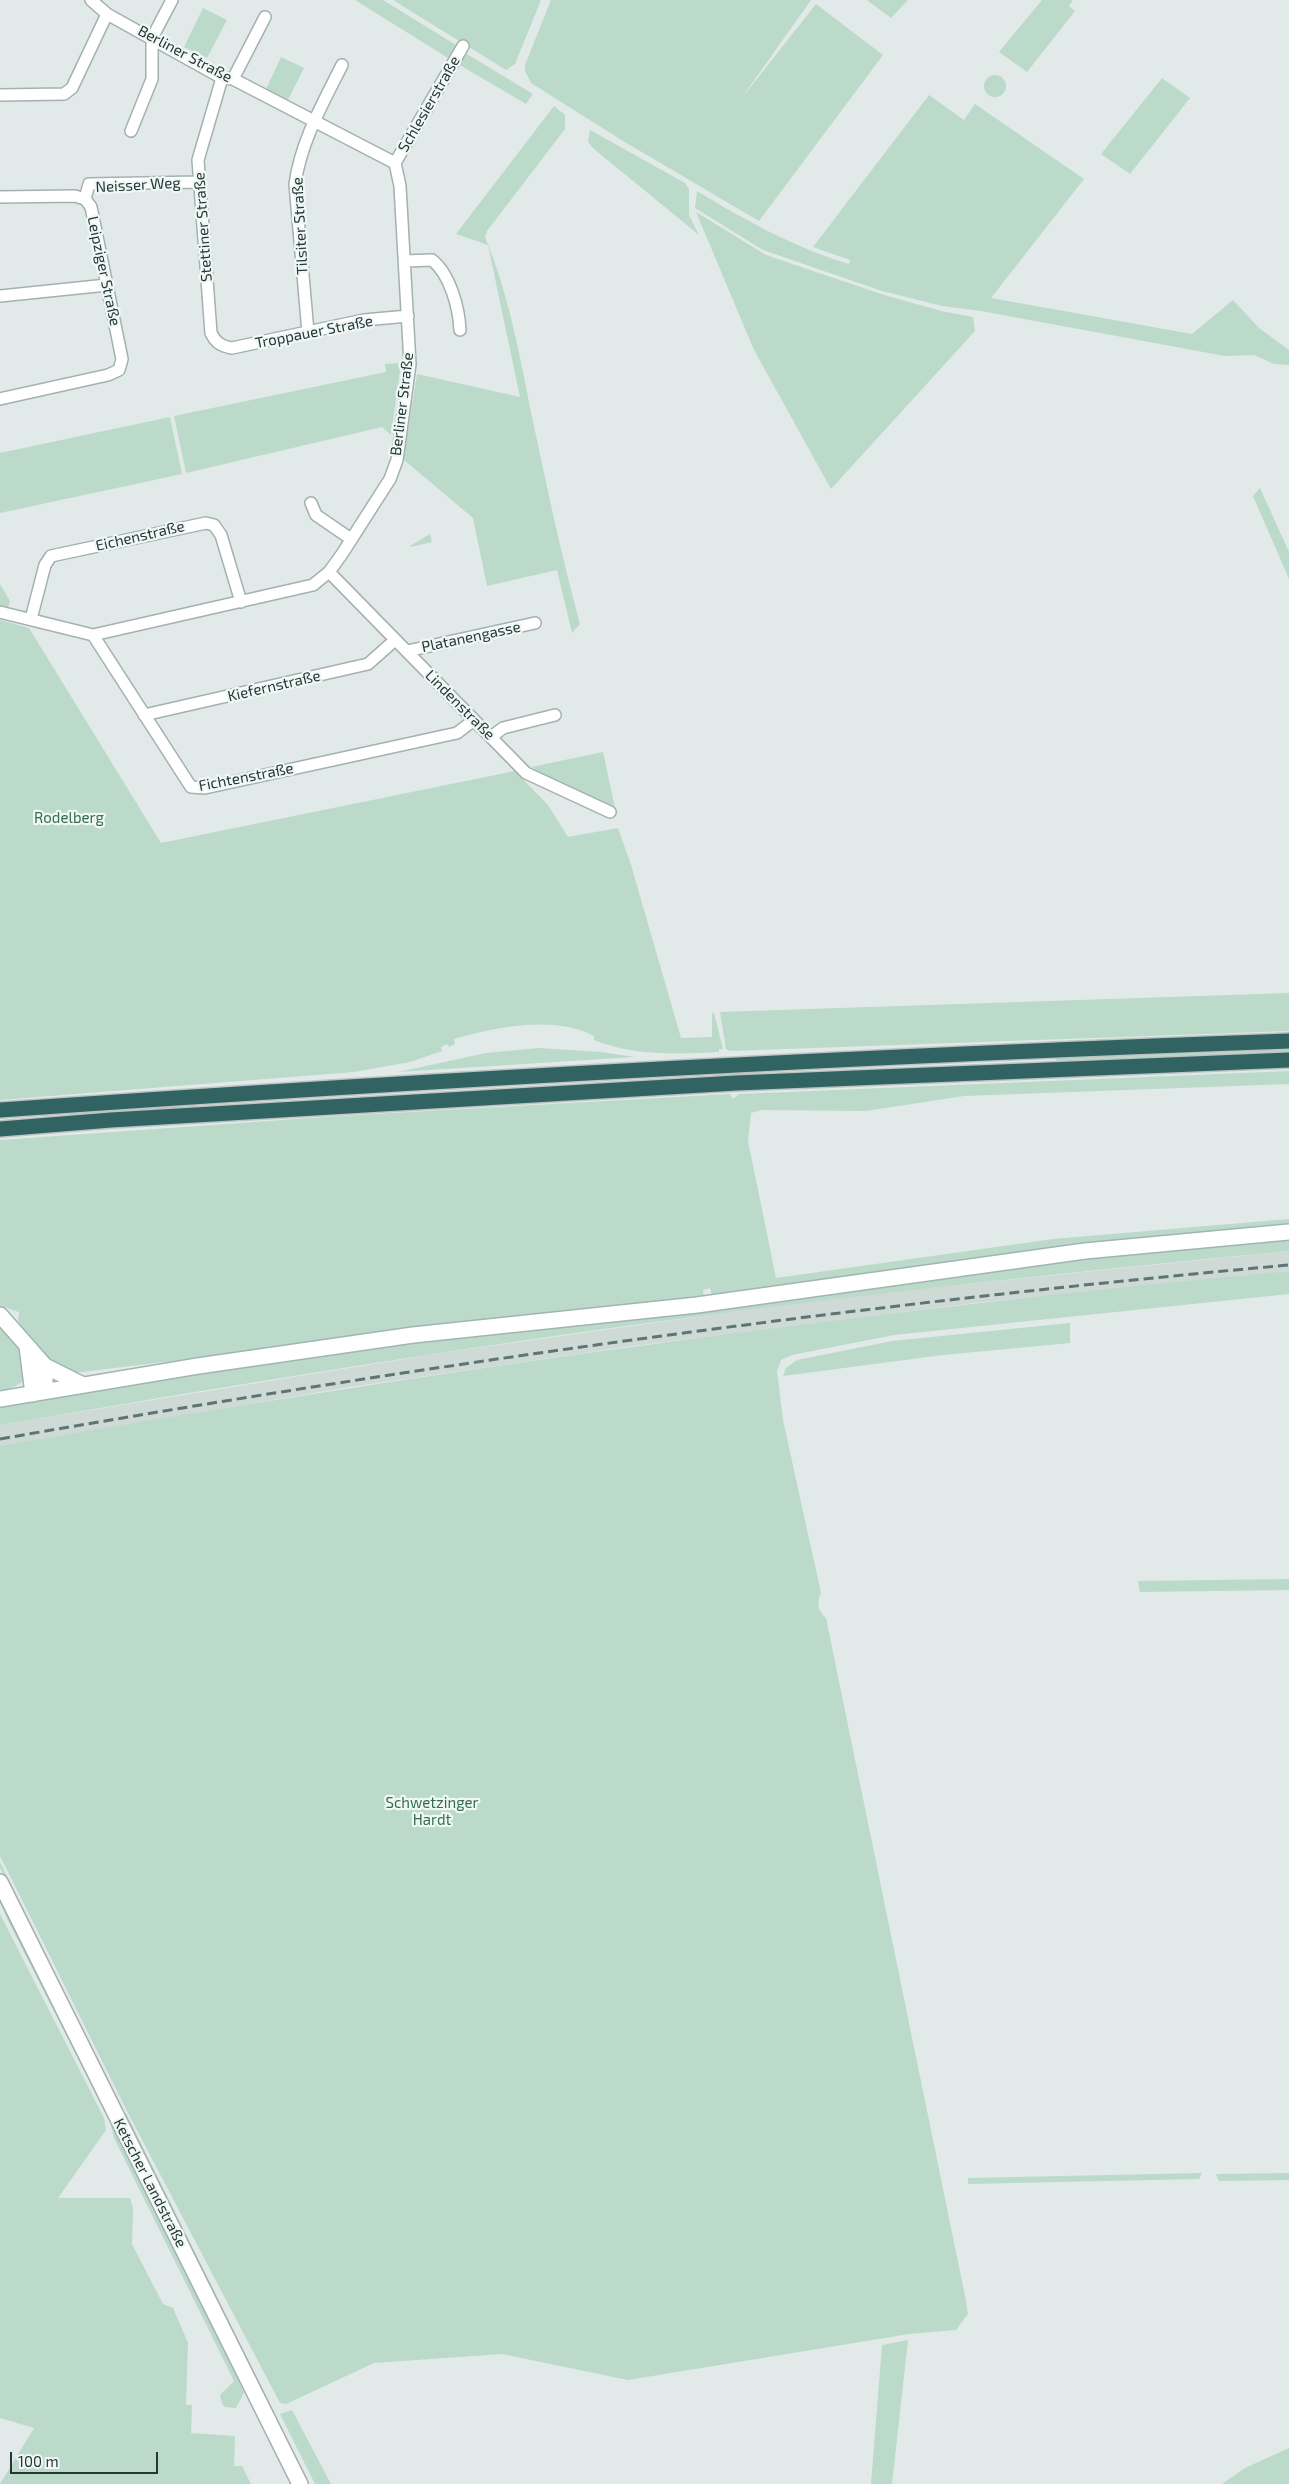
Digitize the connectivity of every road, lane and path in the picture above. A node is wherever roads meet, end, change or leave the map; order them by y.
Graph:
1 (90, 0) edge
2 (172, 0) edge
3 (107, 14) junction
4 (266, 17) dead end
5 (152, 38) junction
6 (463, 46) dead end
7 (342, 65) dead end
8 (227, 79) junction
9 (0, 95) edge
10 (313, 123) junction
11 (131, 131) dead end
12 (395, 164) junction
13 (198, 182) junction
14 (0, 197) edge
15 (85, 199) junction
16 (405, 261) junction
17 (107, 285) junction
18 (0, 296) edge
19 (408, 316) junction
20 (460, 330) dead end
21 (308, 332) junction
22 (221, 346) joint
23 (0, 399) edge
24 (311, 504) dead end
25 (352, 538) junction
26 (329, 572) junction
27 (241, 602) junction
28 (0, 612) edge
29 (31, 619) junction
30 (535, 623) dead end
31 (93, 635) junction
32 (395, 640) junction
33 (407, 651) junction
34 (144, 715) junction
35 (555, 715) dead end
36 (474, 720) junction
37 (491, 737) junction
38 (610, 812) dead end
39 (1289, 1041) edge
40 (1289, 1060) edge
41 (0, 1110) edge
42 (0, 1129) edge
43 (1289, 1232) edge
44 (0, 1315) edge
45 (27, 1344) junction
46 (45, 1366) junction
47 (83, 1385) junction
48 (39, 1393) junction
49 (0, 1399) edge
50 (0, 1882) edge
51 (300, 2484) edge

1 - 3 street, Berliner Straße
2 - 5 street
3 - 5 street, Berliner Straße
3 - 9 street
4 - 8 street, Stettiner Straße
5 - 8 street, Berliner Straße
5 - 11 street
6 - 12 street, Schlesierstraße
7 - 10 street, Tilsiter Straße
8 - 10 street, Berliner Straße
8 - 13 street, Stettiner Straße
10 - 12 street, Berliner Straße
10 - 21 street, Tilsiter Straße
12 - 16 street, Berliner Straße
13 - 15 street, Neisser Weg
13 - 22 street, Stettiner Straße
14 - 15 street, Leipziger Straße
15 - 17 street, Leipziger Straße
16 - 19 street, Berliner Straße
16 - 20 street
17 - 18 street
17 - 23 street, Leipziger Straße
19 - 21 street, Troppauer Straße
19 - 25 street, Berliner Straße
21 - 22 street, Troppauer Straße
24 - 25 street
25 - 26 street, Berliner Straße
26 - 27 street, Berliner Straße
26 - 32 street, Lindenstraße
27 - 29 street, Eichenstraße
27 - 31 street, Berliner Straße
28 - 29 street, Berliner Straße
29 - 31 street, Berliner Straße
30 - 33 street, Platanengasse
31 - 34 street, Fichtenstraße
32 - 33 street, Lindenstraße
32 - 34 street, Kiefernstraße
33 - 36 street, Lindenstraße
34 - 36 street, Fichtenstraße
35 - 37 street
36 - 37 street, Lindenstraße
37 - 38 street, Lindenstraße
39 - 41 highway
40 - 42 highway
43 - 47 main road
44 - 45 main road
45 - 46 main road
45 - 48 main road
46 - 47 main road
46 - 48 main road
47 - 48 main road
48 - 49 main road
50 - 51 main road, Ketscher Landstraße

